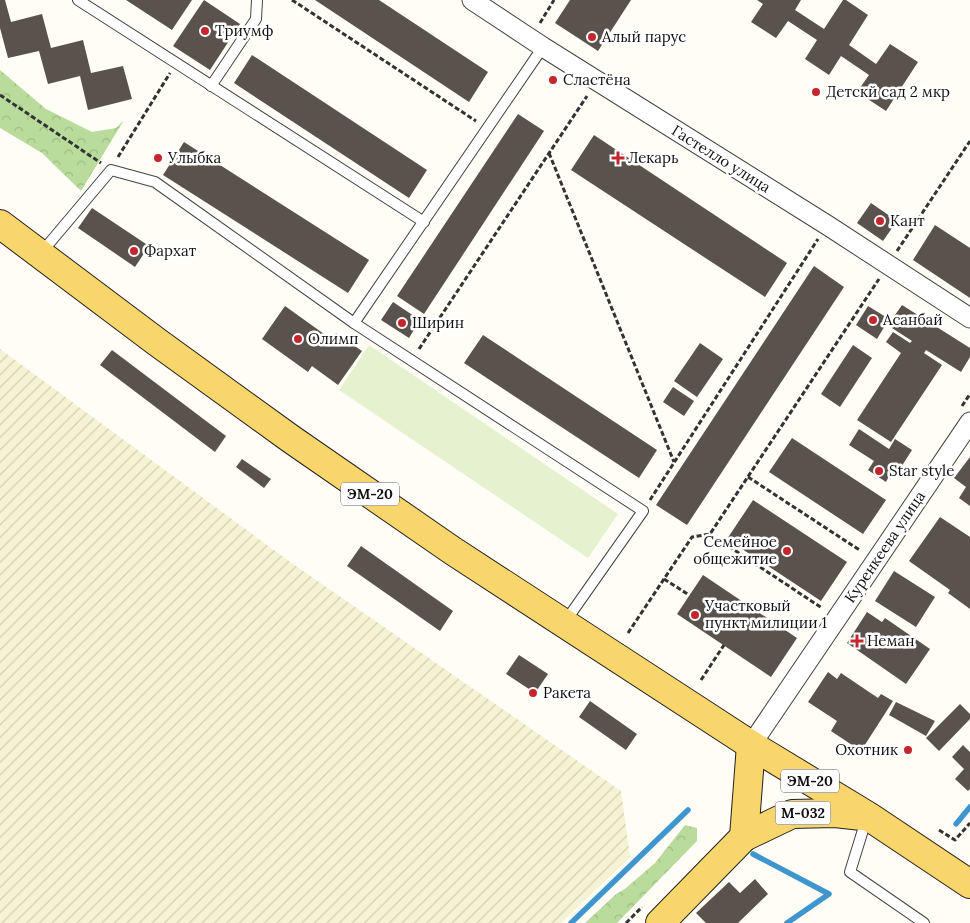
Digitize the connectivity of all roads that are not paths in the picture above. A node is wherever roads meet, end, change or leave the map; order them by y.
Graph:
1 (78, 0) edge
2 (257, 0) edge
3 (472, 0) edge
4 (536, 42) junction
5 (211, 86) junction
6 (424, 222) junction
7 (0, 224) edge
8 (40, 254) junction
9 (970, 318) edge
10 (354, 323) junction
11 (970, 422) edge
12 (564, 623) junction
13 (751, 745) junction
14 (868, 816) junction
15 (744, 837) junction
16 (970, 884) edge
17 (660, 923) edge
18 (924, 923) edge

1 - 5 lane
2 - 5 lane
3 - 4 street, Гастелло улица
4 - 6 lane
4 - 9 street, Гастелло улица
5 - 6 lane
6 - 10 lane
7 - 8 main road, ЭМ-20
8 - 10 lane
8 - 12 main road, ЭМ-20
10 - 12 lane
11 - 13 street, Куренкеева улица
12 - 13 main road, ЭМ-20
13 - 14 main road, ЭМ-20
13 - 15 main road, Куренкеева улица
14 - 15 main road, M-032
14 - 16 main road, ЭМ-20
14 - 18 lane
15 - 17 main road, M-032

